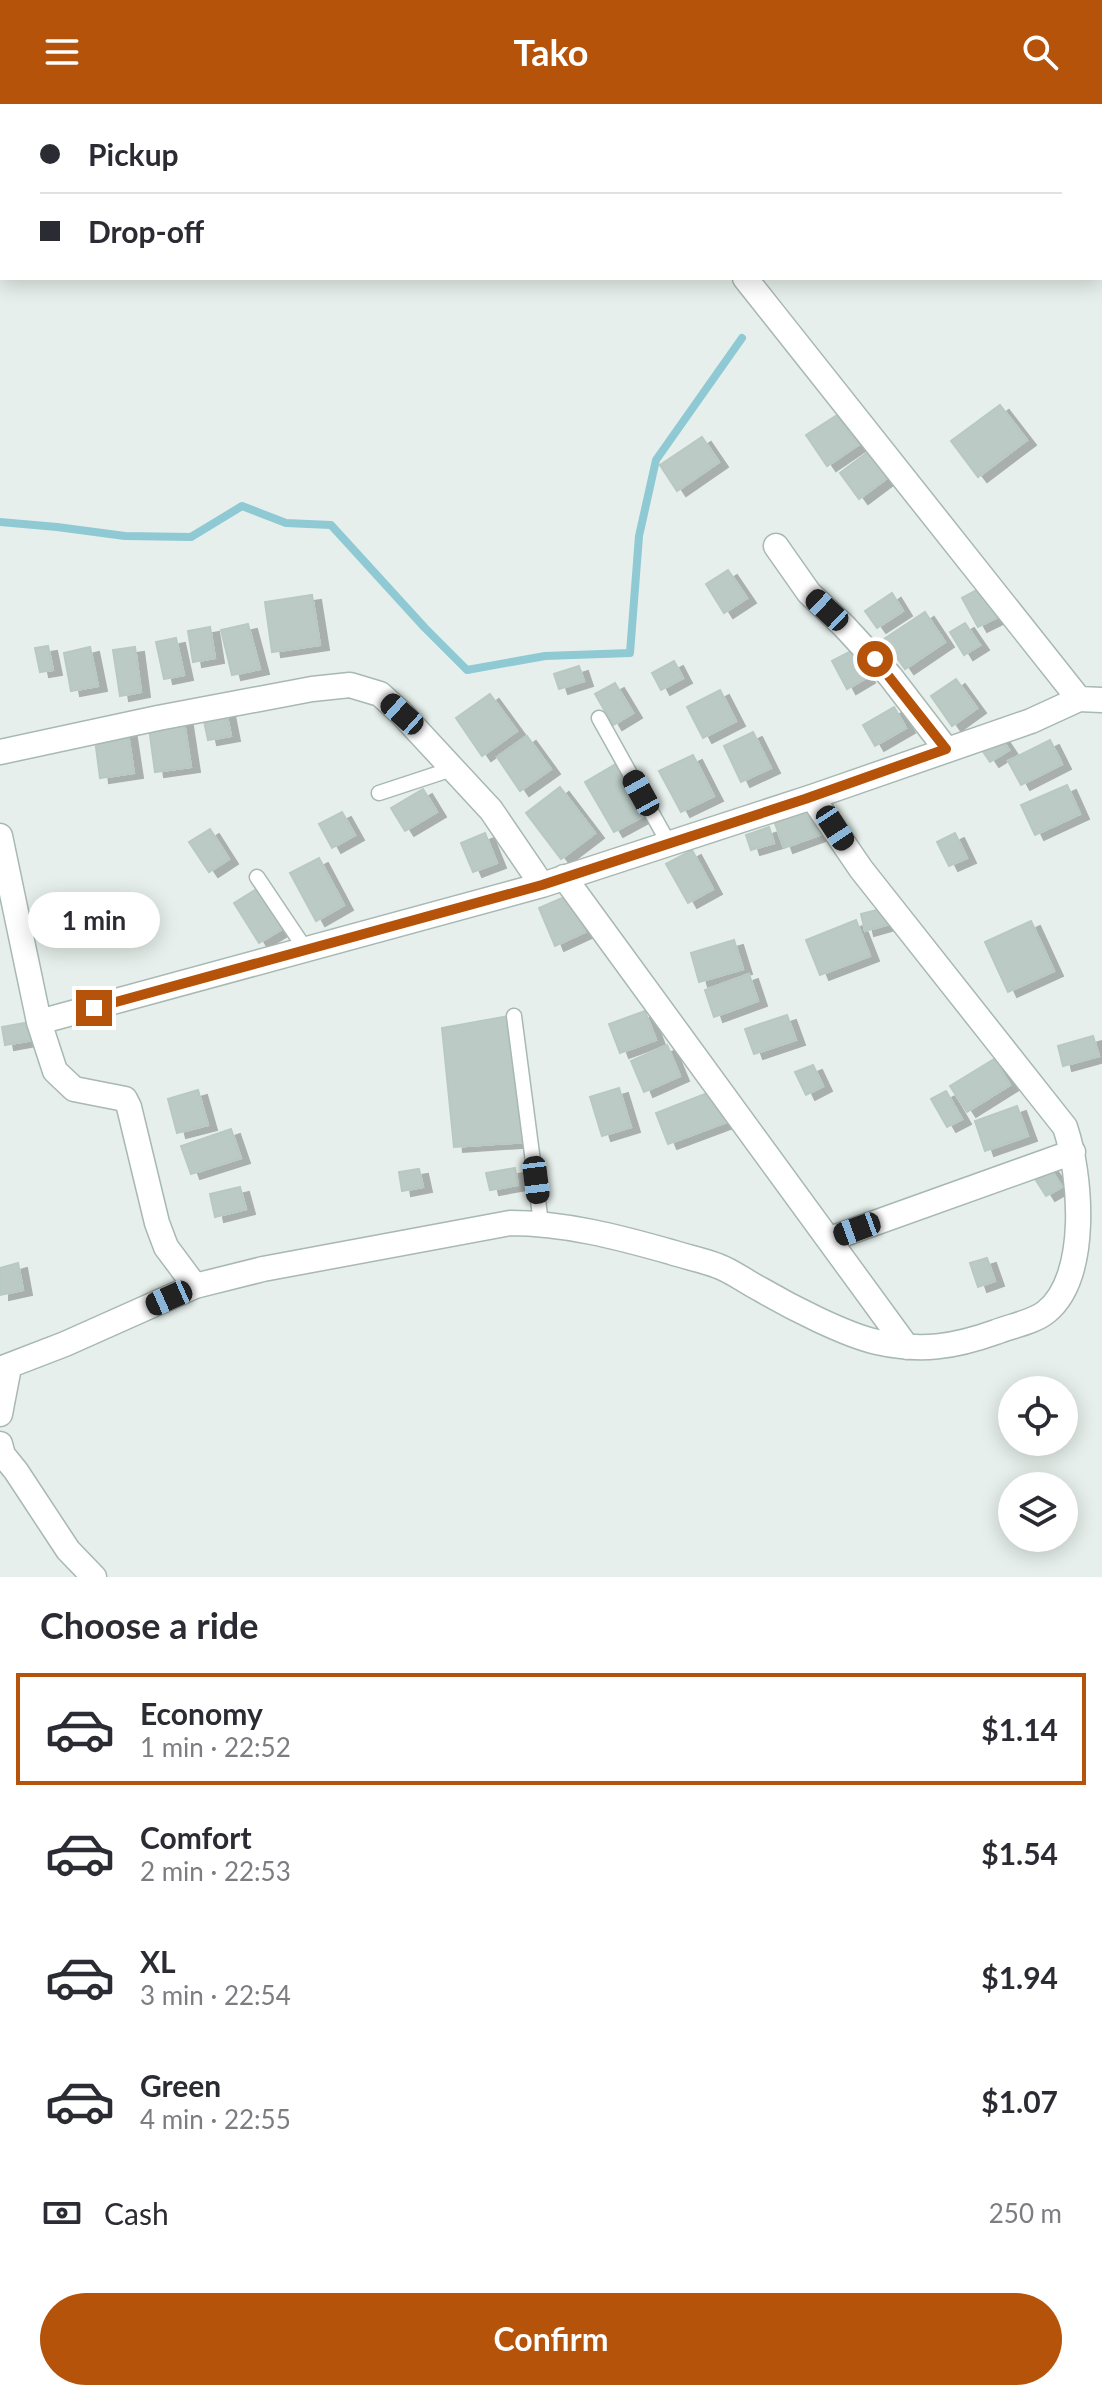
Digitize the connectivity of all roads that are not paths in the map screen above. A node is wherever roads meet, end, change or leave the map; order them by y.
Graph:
1 (747, 280) edge
2 (776, 546) dead end
3 (1090, 699) edge
4 (599, 718) dead end
5 (946, 749) junction
6 (0, 752) edge
7 (452, 769) junction
8 (379, 793) dead end
9 (812, 797) junction
10 (0, 836) edge
11 (668, 842) junction
12 (257, 877) dead end
13 (553, 881) junction
14 (306, 950) junction
15 (514, 1016) dead end
16 (39, 1022) junction
17 (1073, 1152) junction
18 (541, 1223) junction
19 (830, 1239) junction
20 (195, 1286) junction
21 (907, 1347) junction
22 (5, 1368) edge
23 (0, 1414) edge
24 (0, 1444) edge
25 (94, 1577) edge

1 - 3 street
2 - 5 street
3 - 5 street
4 - 11 lane
5 - 9 street
6 - 7 street
7 - 8 lane
7 - 13 street
9 - 11 street
9 - 17 street
10 - 16 street
11 - 13 street
12 - 14 lane
13 - 14 street
13 - 19 street
14 - 16 street
15 - 18 lane
16 - 20 street
17 - 19 street
17 - 21 street
18 - 20 street
18 - 21 street
19 - 21 street
20 - 22 street
22 - 23 street
24 - 25 street

